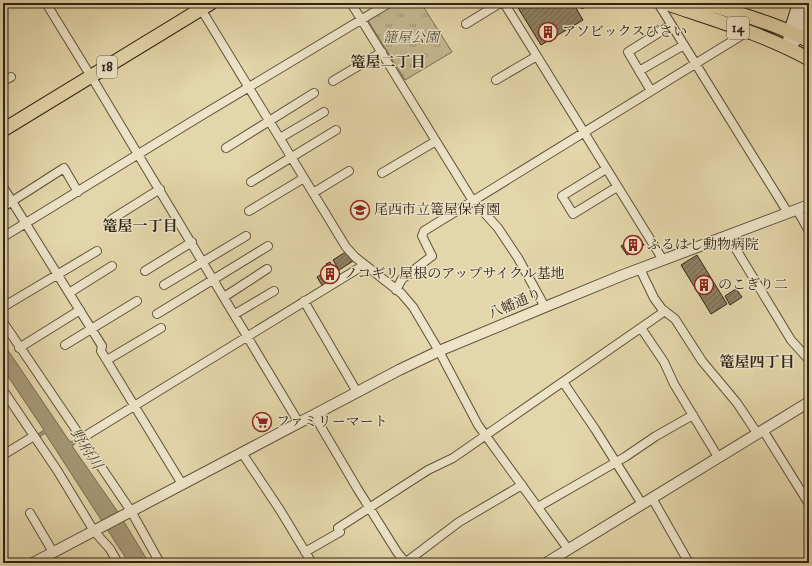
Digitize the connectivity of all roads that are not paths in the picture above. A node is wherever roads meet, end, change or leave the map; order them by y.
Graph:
1 (46, 3) edge
2 (351, 3) edge
3 (389, 3) edge
4 (500, 3) edge
5 (504, 3) edge
6 (658, 3) edge
7 (665, 3) edge
8 (705, 3) edge
9 (799, 3) edge
10 (809, 3) edge
11 (201, 4) edge
12 (361, 19) junction
13 (466, 24) dead end
14 (671, 25) junction
15 (747, 32) junction
16 (799, 36) edge
17 (684, 45) junction
18 (789, 47) junction
19 (382, 52) junction
20 (537, 56) junction
21 (809, 58) edge
22 (696, 64) junction
23 (639, 71) junction
24 (89, 73) junction
25 (10, 77) dead end
26 (496, 80) dead end
27 (3, 81) edge
28 (333, 81) dead end
29 (248, 87) junction
30 (652, 91) junction
31 (314, 94) dead end
32 (324, 112) dead end
33 (269, 121) junction
34 (3, 122) edge
35 (3, 130) edge
36 (336, 130) dead end
37 (584, 133) junction
38 (280, 138) junction
39 (436, 141) junction
40 (226, 148) dead end
41 (138, 154) junction
42 (291, 157) junction
43 (606, 169) junction
44 (349, 171) dead end
45 (382, 173) dead end
46 (304, 178) junction
47 (251, 182) dead end
48 (3, 187) edge
49 (617, 187) junction
50 (160, 189) junction
51 (78, 192) junction
52 (313, 193) junction
53 (12, 201) junction
54 (474, 201) junction
55 (809, 205) edge
56 (3, 206) edge
57 (249, 211) dead end
58 (792, 211) junction
59 (112, 219) dead end
60 (25, 224) junction
61 (809, 231) edge
62 (246, 236) dead end
63 (728, 236) junction
64 (3, 237) edge
65 (192, 242) junction
66 (268, 246) dead end
67 (97, 251) dead end
68 (663, 260) junction
69 (203, 261) junction
70 (364, 265) junction
71 (112, 266) dead end
72 (267, 269) dead end
73 (640, 269) junction
74 (145, 271) dead end
75 (58, 274) junction
76 (214, 279) junction
77 (164, 284) dead end
78 (396, 290) junction
79 (274, 291) dead end
80 (69, 293) junction
81 (224, 297) junction
82 (137, 301) dead end
83 (304, 301) junction
84 (3, 307) edge
85 (545, 307) junction
86 (80, 310) junction
87 (665, 311) junction
88 (157, 314) dead end
89 (235, 314) junction
90 (3, 322) edge
91 (161, 328) dead end
92 (641, 328) junction
93 (91, 329) junction
94 (248, 336) junction
95 (65, 345) dead end
96 (20, 348) junction
97 (439, 351) junction
98 (107, 360) junction
99 (809, 360) edge
100 (563, 382) junction
101 (3, 390) edge
102 (357, 392) junction
103 (809, 402) edge
104 (135, 405) junction
105 (693, 415) junction
106 (314, 416) junction
107 (299, 423) junction
108 (760, 431) junction
109 (486, 435) junction
110 (34, 436) junction
111 (82, 438) junction
112 (242, 453) junction
113 (3, 455) edge
114 (718, 457) junction
115 (616, 463) junction
116 (182, 484) junction
117 (522, 485) junction
118 (652, 498) junction
119 (642, 504) junction
120 (809, 504) edge
121 (538, 507) junction
122 (370, 508) junction
123 (130, 511) junction
124 (30, 513) dead end
125 (94, 531) junction
126 (568, 549) junction
127 (53, 552) junction
128 (305, 552) junction
129 (33, 563) edge
130 (118, 563) edge
131 (160, 563) edge
132 (312, 563) edge
133 (405, 563) edge
134 (546, 563) edge
135 (689, 563) edge

1 - 24 street
2 - 12 street
3 - 12 street
4 - 13 street
5 - 20 street
6 - 14 street
7 - 15 main road, 14
8 - 16 main road, 14
9 - 16 main road
10 - 16 main road
11 - 24 main road, 18
11 - 29 street
12 - 19 street
12 - 29 street
14 - 17 street
14 - 23 street
15 - 18 main road, 14
15 - 22 street
16 - 18 main road
17 - 22 street
17 - 23 street
18 - 21 main road, 14
19 - 28 street
19 - 39 street
20 - 26 street
20 - 37 street
22 - 30 street
22 - 58 street
23 - 30 street
24 - 34 main road, 18
24 - 35 main road, 18
24 - 41 street
25 - 27 street
29 - 33 street
29 - 41 street
30 - 37 street
31 - 33 street
32 - 38 street
33 - 38 street
33 - 40 street
36 - 42 street
37 - 43 street
37 - 54 street
38 - 42 street
39 - 45 street
39 - 54 street
41 - 50 street
41 - 51 street
42 - 46 street
42 - 47 street
43 - 49 street
43 - 49 street
44 - 52 street
46 - 52 street
46 - 57 street
48 - 53 street
49 - 68 street
50 - 59 street
50 - 65 street
51 - 53 street
51 - 60 street
52 - 70 street
53 - 56 street
53 - 60 street
54 - 78 street
54 - 85 street
55 - 58 street, 八幡通り
58 - 61 street
58 - 63 street, 八幡通り
60 - 64 street
60 - 75 street
62 - 69 street
63 - 68 street, 八幡通り
63 - 99 street
65 - 69 street
65 - 74 street
66 - 76 street
67 - 75 street
68 - 73 street, 八幡通り
69 - 76 street
69 - 77 street
70 - 78 street
70 - 83 street
71 - 80 street
72 - 81 street
73 - 85 street, 八幡通り
73 - 87 street
75 - 80 street
75 - 84 street
76 - 81 street
76 - 88 street
78 - 97 street
79 - 89 street
80 - 86 street
81 - 89 street
82 - 93 street
83 - 94 street
83 - 102 street
85 - 97 street, 八幡通り
86 - 93 street
86 - 96 street
87 - 92 street
87 - 108 street
89 - 94 street
90 - 96 street
91 - 98 street
92 - 100 street
92 - 105 street
93 - 95 street
93 - 98 street
94 - 104 street
94 - 107 street
96 - 111 street
97 - 102 street, 八幡通り
97 - 109 street
98 - 104 street
100 - 109 street
100 - 115 street
101 - 110 street
102 - 106 street, 八幡通り
103 - 108 street
104 - 111 street
104 - 116 street
105 - 114 street
105 - 115 street
106 - 107 street, 八幡通り
106 - 122 street
107 - 112 street, 八幡通り
108 - 114 street
108 - 120 street
109 - 117 street
109 - 122 street
110 - 113 street
110 - 125 street
111 - 123 street
112 - 116 street, 八幡通り
112 - 128 street
114 - 118 street
115 - 119 street
115 - 121 street
116 - 123 street, 八幡通り
117 - 121 street
117 - 133 street
118 - 119 street
118 - 135 street
119 - 126 street
121 - 126 street
122 - 128 street
122 - 133 street
123 - 125 street, 八幡通り
123 - 131 street
124 - 127 street
125 - 127 street, 八幡通り
125 - 130 street
126 - 134 street
127 - 129 street, 八幡通り
128 - 132 street

